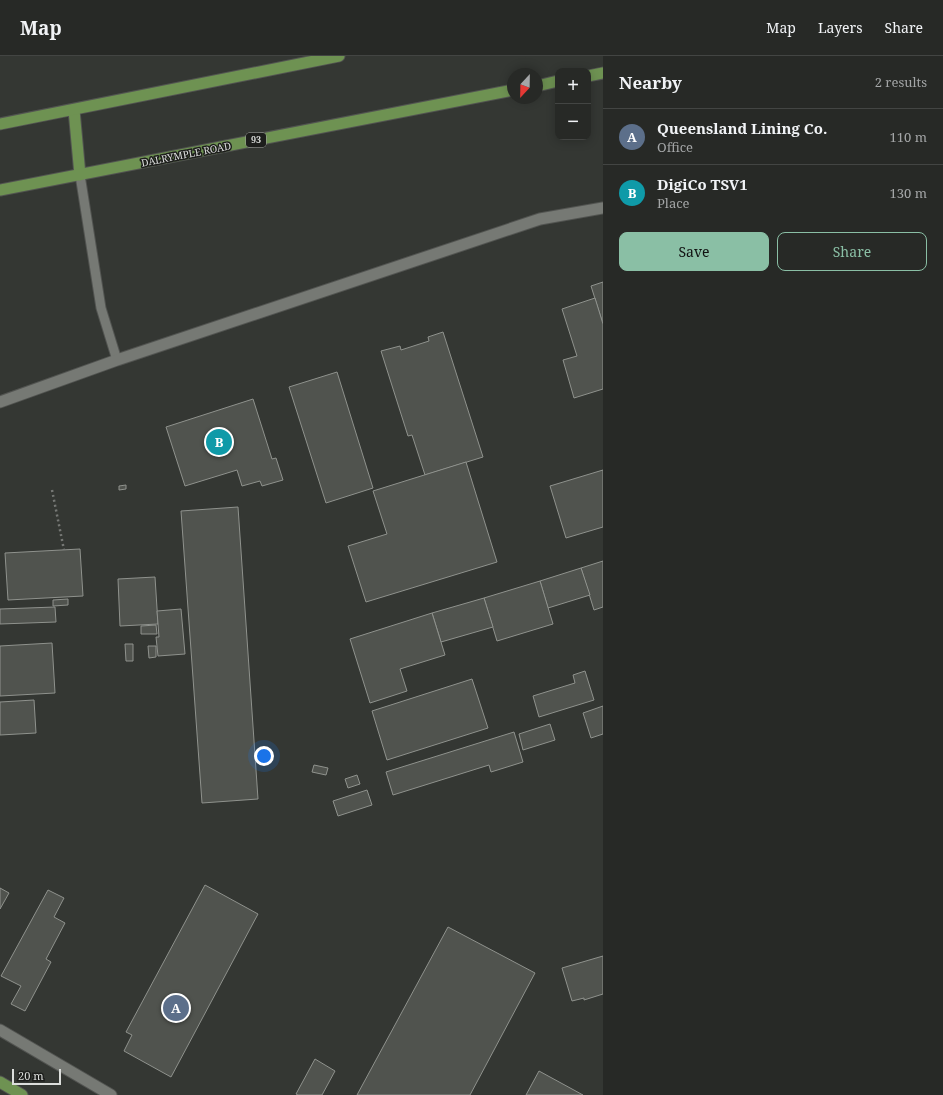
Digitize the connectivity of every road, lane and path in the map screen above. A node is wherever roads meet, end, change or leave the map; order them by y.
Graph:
1 (339, 56) edge
2 (603, 73) edge
3 (591, 75) edge
4 (555, 83) edge
5 (543, 85) edge
6 (507, 91) edge
7 (74, 110) junction
8 (0, 124) edge
9 (80, 175) junction
10 (0, 190) edge
11 (603, 208) edge
12 (117, 360) junction
13 (0, 402) edge
14 (52, 490) dead end
15 (64, 550) dead end
16 (0, 1030) edge
17 (0, 1082) edge
18 (22, 1095) edge
19 (111, 1095) edge

1 - 7 main road
2 - 3 main road
4 - 5 main road
6 - 9 main road, DALRYMPLE ROAD / 93
7 - 8 main road
7 - 9 main road
9 - 10 main road, DALRYMPLE ROAD / 93
9 - 12 lane
11 - 12 street
12 - 13 street
14 - 15 path
16 - 19 street
17 - 18 main road

